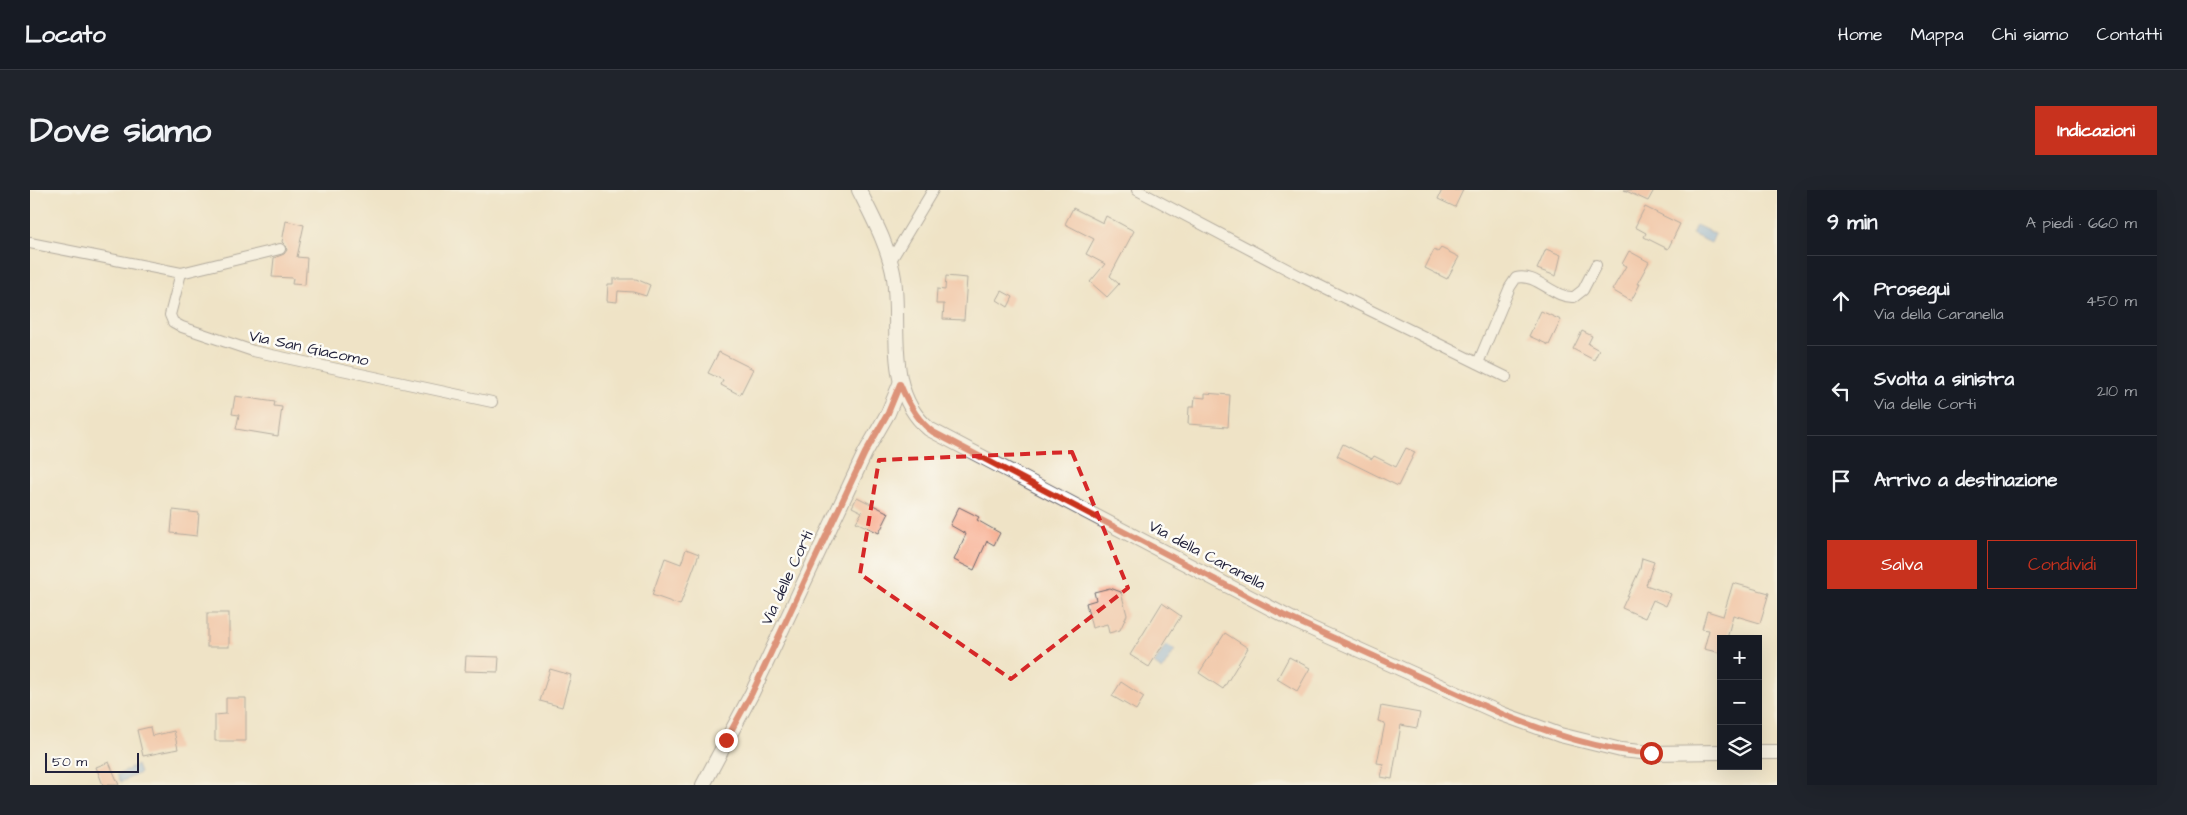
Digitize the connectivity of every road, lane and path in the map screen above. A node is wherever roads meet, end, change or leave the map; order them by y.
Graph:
1 (859, 190) edge
2 (933, 190) edge
3 (1138, 190) edge
4 (30, 243) edge
5 (280, 250) dead end
6 (890, 262) junction
7 (1596, 265) dead end
8 (181, 273) junction
9 (1478, 363) junction
10 (1506, 377) dead end
11 (900, 384) junction
12 (492, 402) dead end
13 (1717, 752) edge
14 (1762, 752) edge
15 (1777, 752) edge
16 (703, 785) edge

1 - 6 main road, Via della Caranella
2 - 6 street
3 - 9 street
4 - 8 street
5 - 8 street
6 - 11 main road, Via della Caranella
7 - 9 street
8 - 12 street, Via San Giacomo
9 - 10 street
11 - 13 main road, Via della Caranella
11 - 16 main road, Via delle Corti
14 - 15 main road

